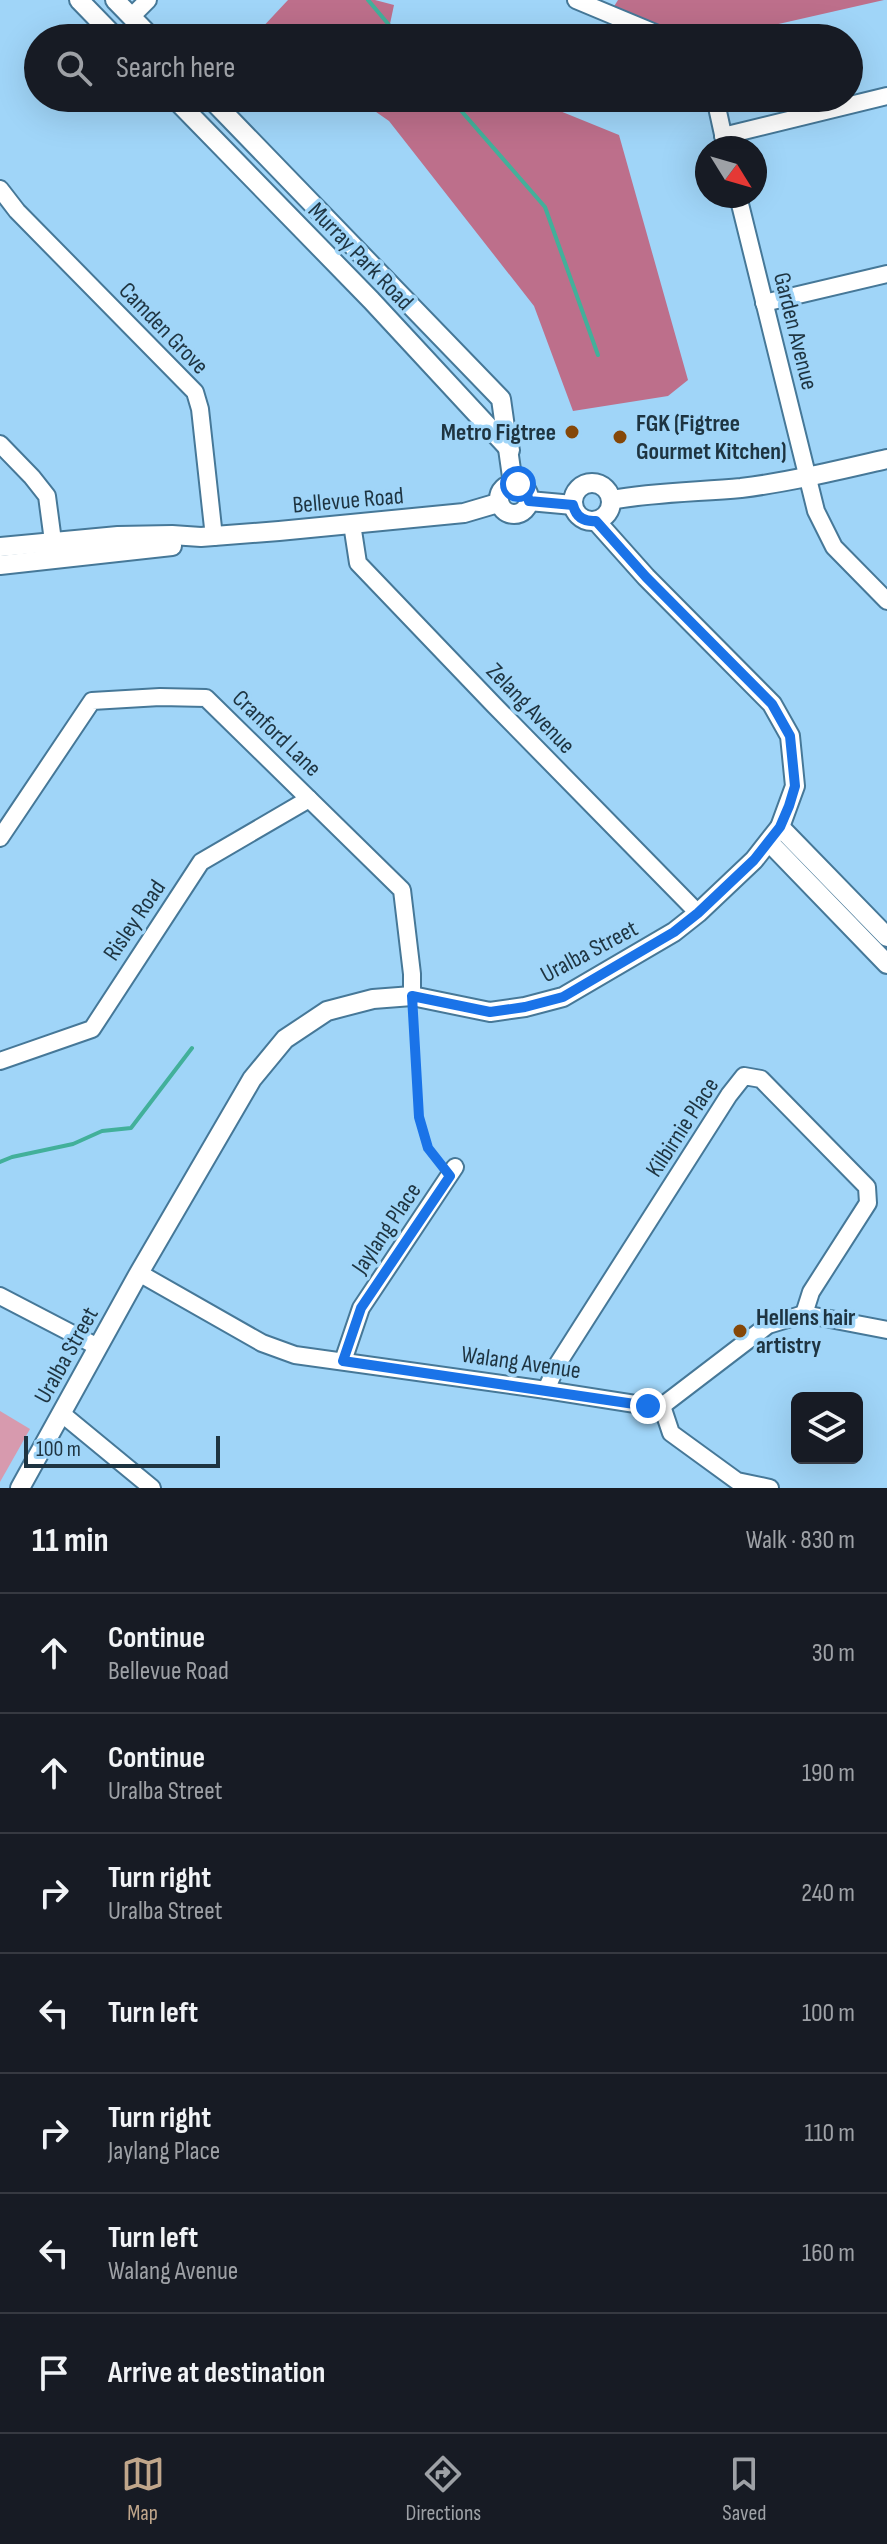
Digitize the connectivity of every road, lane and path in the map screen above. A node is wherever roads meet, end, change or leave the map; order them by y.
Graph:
1 (79, 0) edge
2 (115, 0) edge
3 (148, 0) edge
4 (576, 0) edge
5 (131, 17) junction
6 (102, 24) edge
7 (138, 24) edge
8 (633, 24) edge
9 (887, 96) edge
10 (863, 103) edge
11 (188, 112) edge
12 (223, 112) edge
13 (718, 112) edge
14 (831, 112) edge
15 (724, 136) edge
16 (746, 136) edge
17 (0, 189) edge
18 (741, 208) edge
19 (887, 274) edge
20 (389, 284) junction
21 (371, 300) junction
22 (764, 303) junction
23 (0, 444) edge
24 (510, 450) junction
25 (887, 459) edge
26 (807, 478) junction
27 (513, 484) junction
28 (611, 500) junction
29 (529, 501) junction
30 (498, 503) junction
31 (573, 505) junction
32 (596, 521) junction
33 (352, 524) junction
34 (207, 537) junction
35 (53, 541) junction
36 (0, 547) edge
37 (0, 565) edge
38 (887, 601) edge
39 (309, 799) junction
40 (5, 820) edge
41 (775, 835) junction
42 (0, 838) edge
43 (698, 913) junction
44 (882, 938) edge
45 (887, 964) edge
46 (412, 996) junction
47 (0, 1061) edge
48 (452, 1172) joint
49 (139, 1273) junction
50 (0, 1296) edge
51 (804, 1314) junction
52 (887, 1330) edge
53 (98, 1347) junction
54 (343, 1361) junction
55 (546, 1390) junction
56 (662, 1406) junction
57 (61, 1413) junction
58 (20, 1488) edge
59 (152, 1488) edge
60 (770, 1488) edge

1 - 6 street
2 - 5 street
3 - 5 street
4 - 8 street
5 - 7 street
9 - 10 street
11 - 21 street, Murray Park Road
12 - 20 street, Murray Park Road
13 - 15 street
14 - 16 street
17 - 34 street, Camden Grove
18 - 22 street, Garden Avenue
19 - 22 street
20 - 21 street
20 - 24 street, Murray Park Road
21 - 24 street, Murray Park Road
22 - 26 street, Garden Avenue
23 - 35 street
24 - 27 street, Murray Park Road
25 - 26 street
26 - 28 street
26 - 38 street, Garden Avenue
27 - 29 street
27 - 30 street
28 - 31 street
28 - 32 street
29 - 30 street
29 - 31 street
30 - 33 street, Bellevue Road
31 - 32 street
32 - 41 street, Uralba Street
33 - 34 street, Bellevue Road
33 - 43 street, Zelang Avenue
34 - 35 street, Bellevue Road
34 - 37 street, Bellevue Road
35 - 36 street, Bellevue Road
39 - 40 street, Cranford Lane
39 - 46 street, Cranford Lane
39 - 47 street, Risley Road
40 - 42 street, Cranford Lane
41 - 43 street, Uralba Street
41 - 44 street
43 - 46 street, Uralba Street
44 - 45 street
46 - 48 path
46 - 49 street, Uralba Street
48 - 54 street, Jaylang Place
49 - 53 street, Uralba Street
49 - 54 street, Walang Avenue
50 - 53 street
51 - 52 street
51 - 55 street, Kilbirnie Place
51 - 56 street
53 - 57 street, Uralba Street
54 - 55 street, Walang Avenue
55 - 56 street, Walang Avenue
56 - 60 street
57 - 58 street, Uralba Street
57 - 59 street

